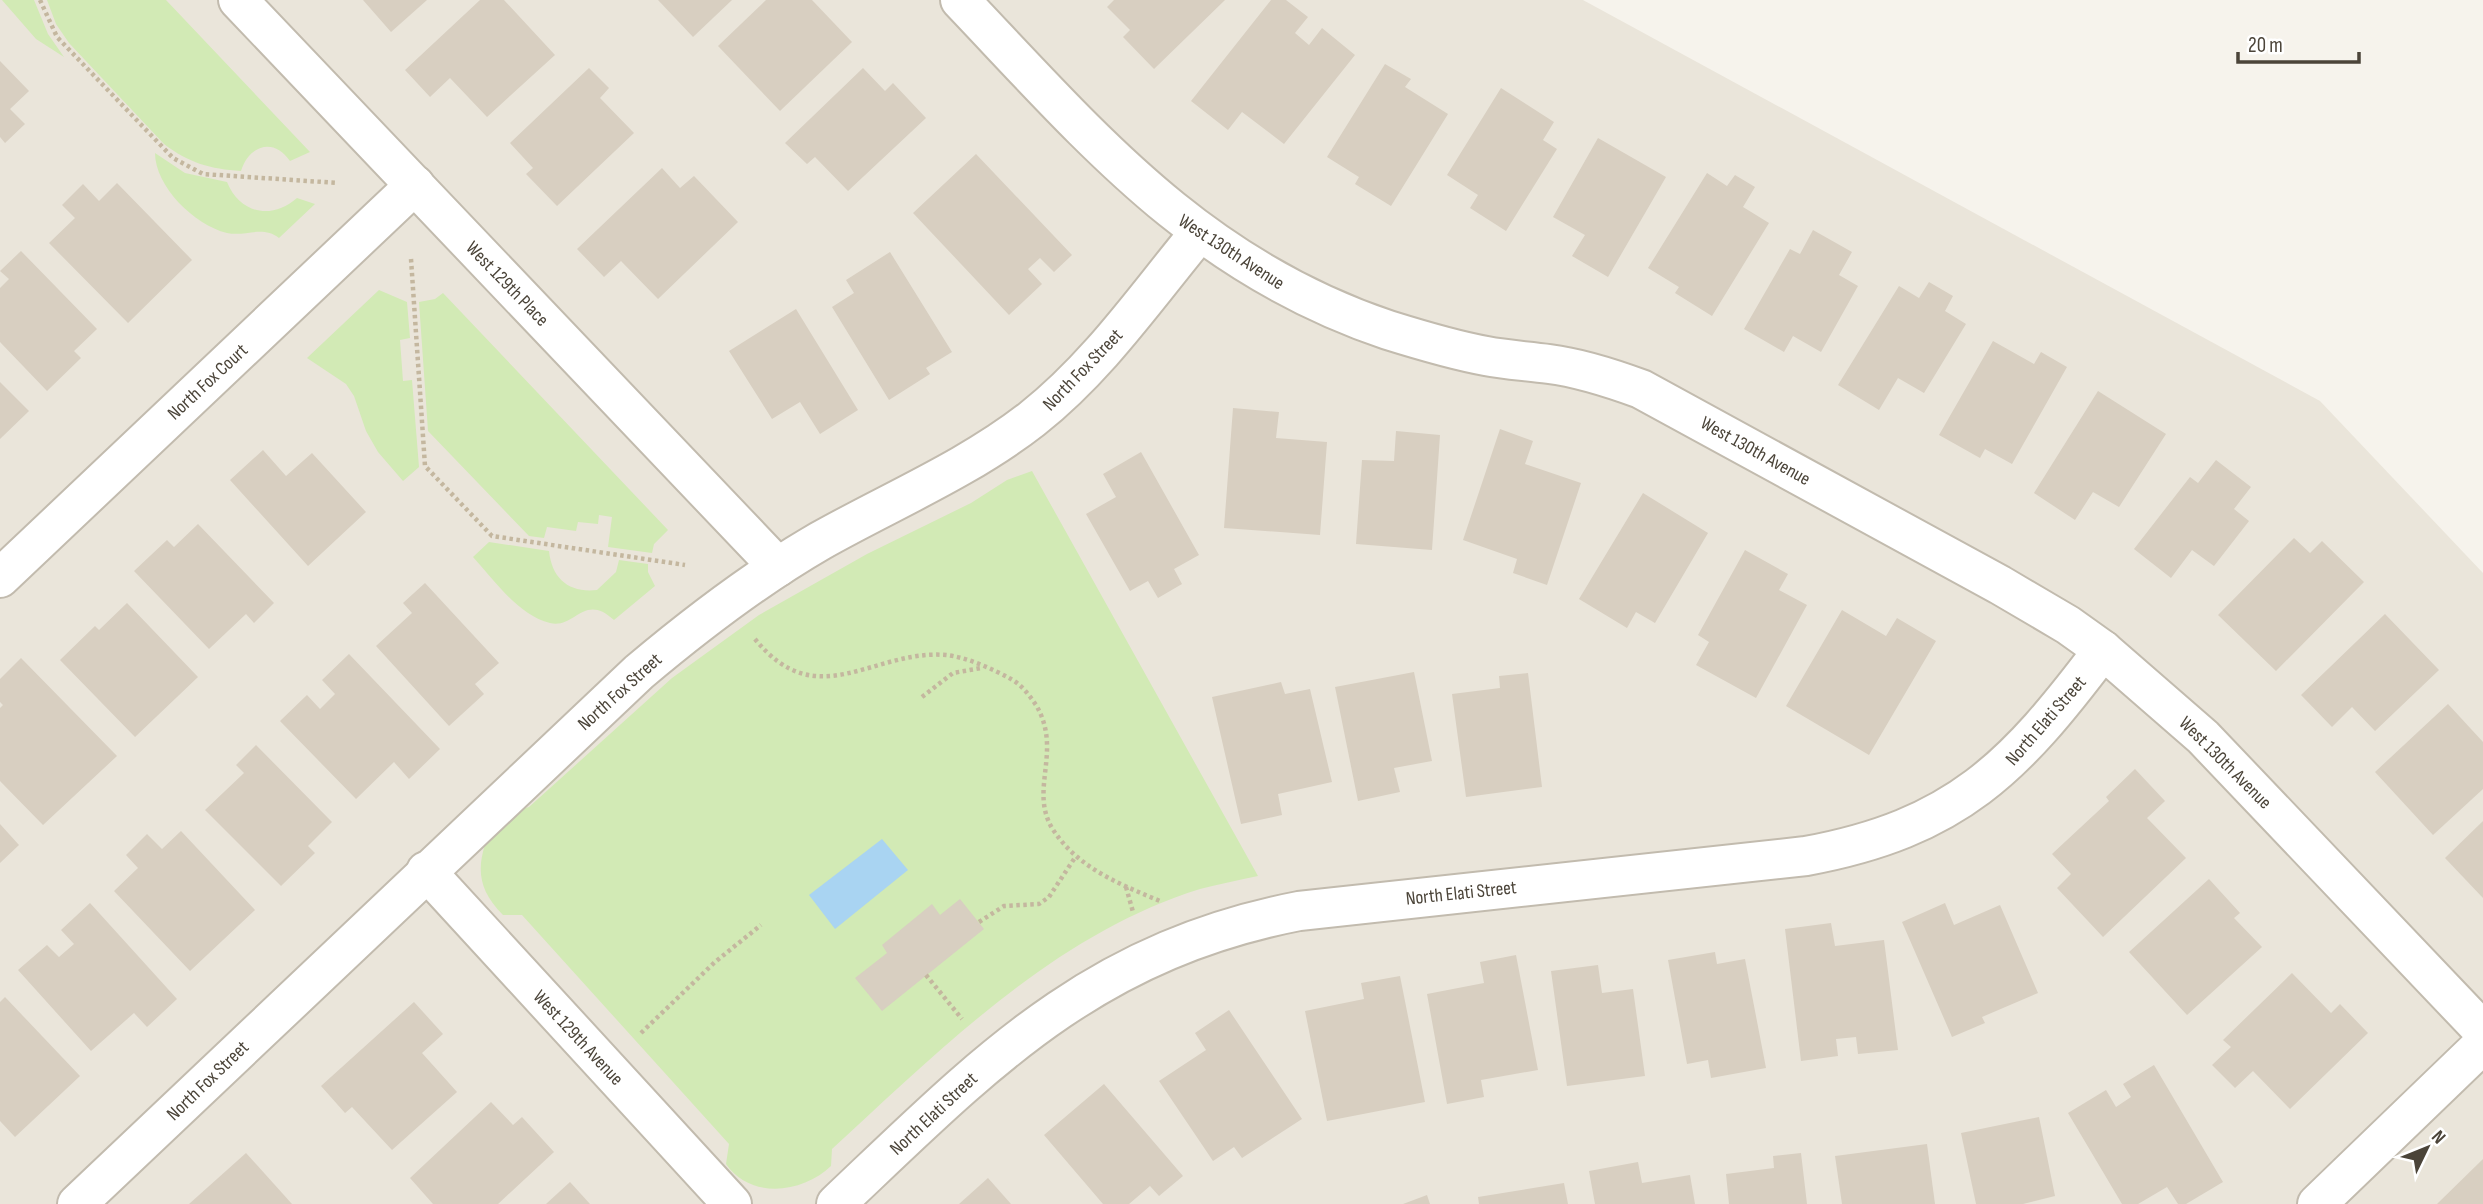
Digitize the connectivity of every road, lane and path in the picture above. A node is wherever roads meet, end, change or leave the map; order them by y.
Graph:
1 (40, 0) edge
2 (238, 0) edge
3 (960, 0) edge
4 (338, 183) dead end
5 (415, 185) junction
6 (1199, 233) junction
7 (411, 259) dead end
8 (685, 565) dead end
9 (778, 567) junction
10 (0, 578) edge
11 (755, 639) dead end
12 (2103, 650) junction
13 (982, 667) junction
14 (922, 697) dead end
15 (1076, 856) junction
16 (426, 871) junction
17 (1125, 886) junction
18 (1160, 901) dead end
19 (1133, 912) dead end
20 (979, 922) dead end
21 (761, 925) dead end
22 (926, 975) dead end
23 (962, 1019) dead end
24 (2483, 1031) edge
25 (641, 1032) dead end
26 (2483, 1044) edge
27 (77, 1204) edge
28 (732, 1204) edge
29 (836, 1204) edge
30 (2317, 1204) edge

1 - 4 path
2 - 5 street, West 129th Place
3 - 6 street, West 130th Avenue
5 - 9 street, West 129th Place
5 - 10 street, North Fox Court
6 - 9 street, North Fox Street
6 - 12 street, West 130th Avenue
7 - 8 path
9 - 16 street, North Fox Street
11 - 13 path
12 - 24 street, West 130th Avenue
12 - 29 street, North Elati Street
13 - 14 path
13 - 15 path
15 - 17 path
15 - 20 path
16 - 27 street, North Fox Street
16 - 28 street, West 129th Avenue
17 - 18 path
17 - 19 path
21 - 25 path
22 - 23 path
26 - 30 street

